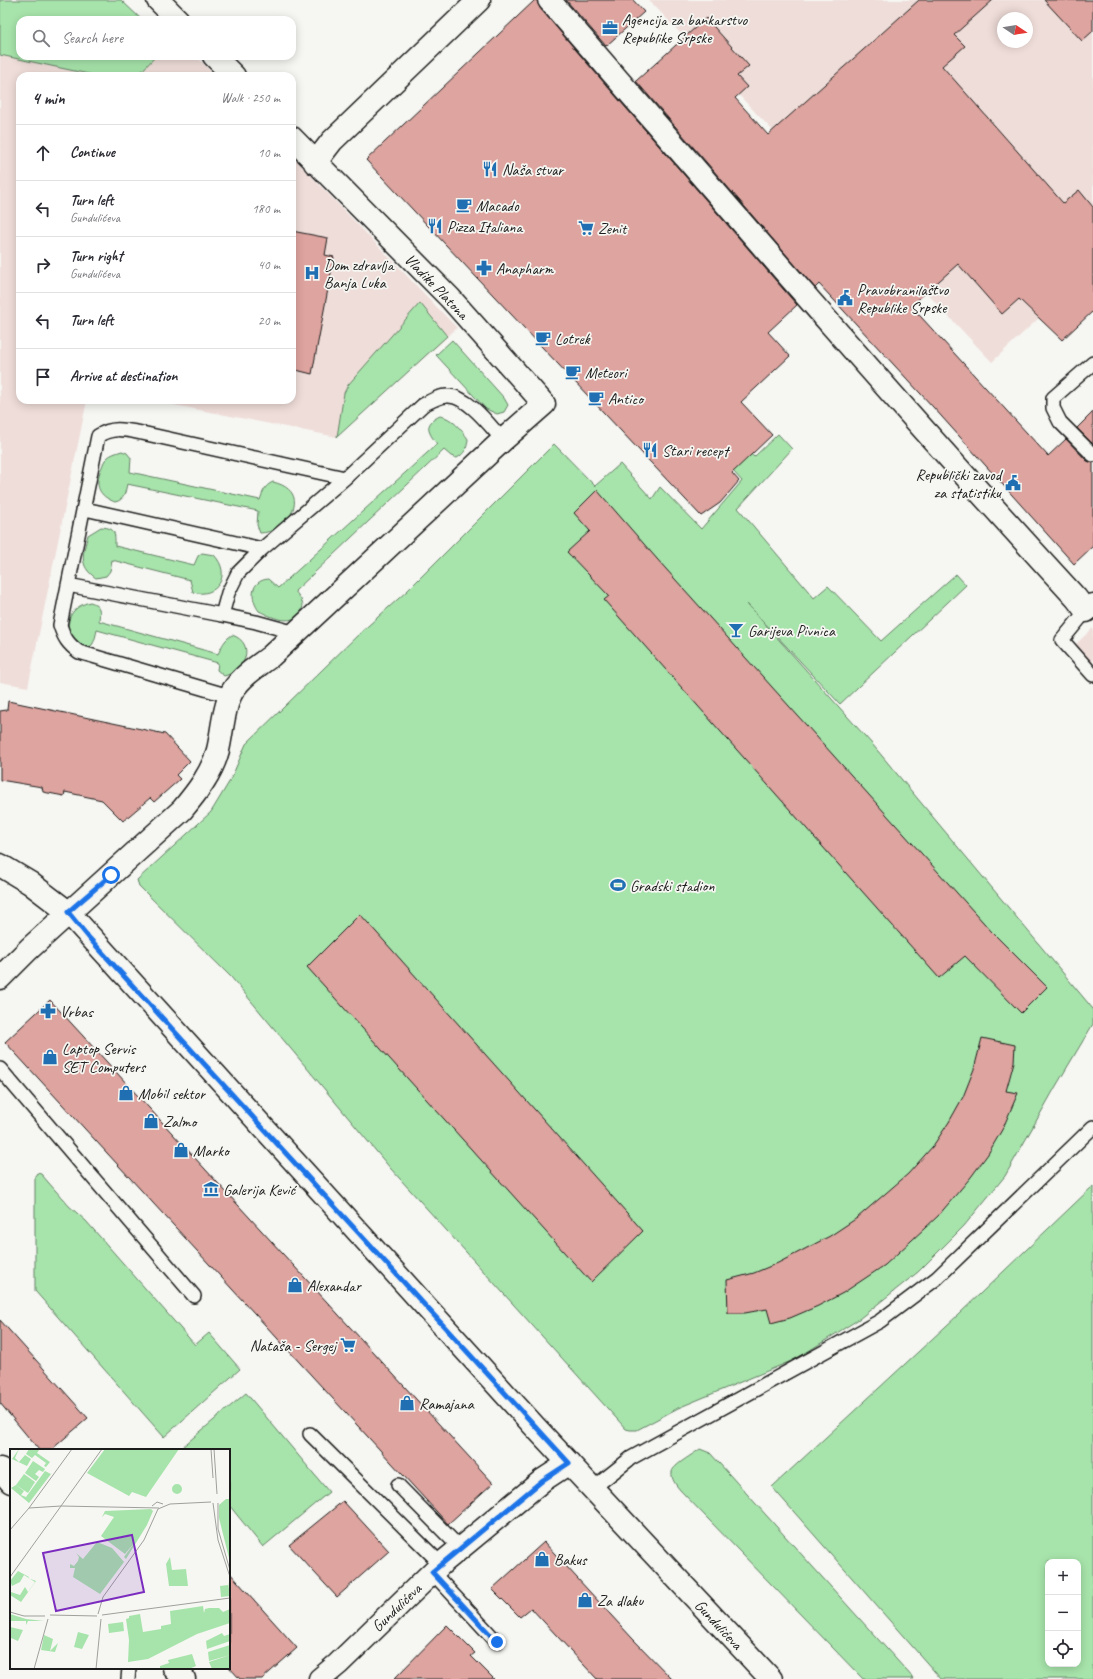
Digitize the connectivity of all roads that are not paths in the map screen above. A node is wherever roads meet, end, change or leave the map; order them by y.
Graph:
1 (158, 0) edge
2 (479, 0) edge
3 (549, 0) edge
4 (174, 16) edge
5 (218, 60) edge
6 (230, 72) edge
7 (296, 143) edge
8 (314, 163) junction
9 (1093, 363) edge
10 (504, 440) junction
11 (1093, 455) edge
12 (345, 478) junction
13 (85, 508) junction
14 (262, 549) junction
15 (68, 585) junction
16 (1089, 608) edge
17 (222, 615) junction
18 (296, 633) junction
19 (1093, 675) edge
20 (229, 696) junction
21 (0, 865) edge
22 (68, 912) junction
23 (0, 978) edge
24 (0, 1069) edge
25 (1093, 1127) edge
26 (194, 1296) dead end
27 (310, 1434) dead end
28 (569, 1463) junction
29 (0, 1469) edge
30 (10, 1481) edge
31 (398, 1485) dead end
32 (592, 1489) junction
33 (460, 1548) junction
34 (437, 1568) junction
35 (497, 1642) dead end
36 (129, 1669) edge
37 (175, 1669) edge
38 (128, 1679) edge
39 (184, 1679) edge
40 (320, 1679) edge
41 (771, 1679) edge

1 - 4 street
2 - 8 street
3 - 16 street
5 - 6 street
7 - 8 street, Vladike Platona
8 - 10 street, Vladike Platona
9 - 11 lane
10 - 12 lane
10 - 18 street
12 - 13 lane
12 - 14 lane
13 - 14 lane
13 - 15 lane
14 - 17 lane
15 - 17 lane
15 - 20 lane
16 - 19 lane
17 - 18 lane
18 - 20 street
20 - 22 street
21 - 22 street, Gundulićeva
22 - 23 street
22 - 28 street, Gundulićeva
24 - 26 lane
25 - 32 lane
27 - 34 lane
28 - 32 street, Gundulićeva
28 - 33 street, Gundulićeva
29 - 30 street
31 - 33 lane
32 - 41 street, Gundulićeva
33 - 34 street, Gundulićeva
34 - 35 lane
34 - 40 street, Gundulićeva
36 - 38 lane
37 - 39 street

